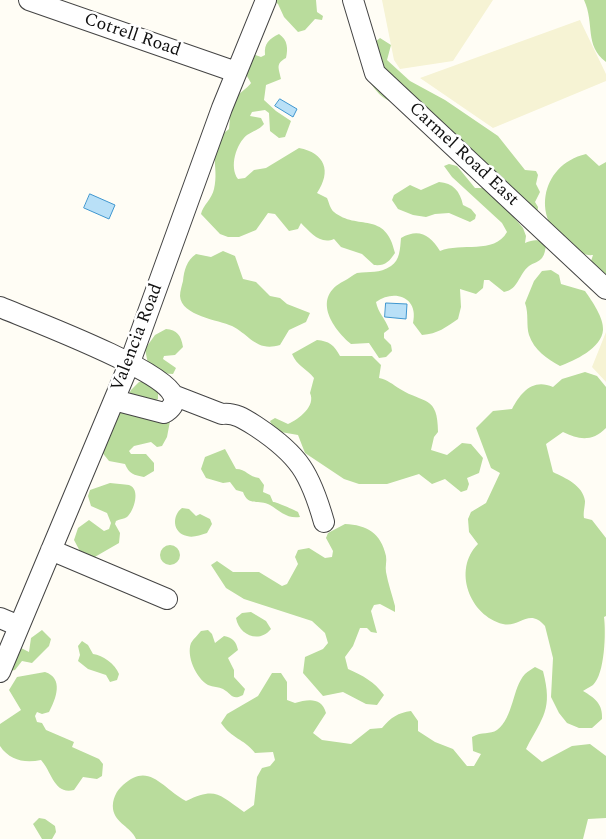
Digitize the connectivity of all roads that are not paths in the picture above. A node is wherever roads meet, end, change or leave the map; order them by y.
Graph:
1 (29, 0) edge
2 (266, 0) edge
3 (353, 0) edge
4 (236, 72) junction
5 (606, 289) edge
6 (0, 307) edge
7 (130, 362) junction
8 (173, 395) junction
9 (114, 400) junction
10 (324, 522) dead end
11 (51, 550) junction
12 (166, 599) dead end
13 (0, 618) edge
14 (19, 626) junction
15 (0, 672) edge

1 - 4 street, Cotrell Road
2 - 4 street, Valencia Road
3 - 5 street, Carmel Road East
4 - 7 street, Valencia Road
6 - 7 street
7 - 8 street
7 - 9 street, Valencia Road
8 - 9 street
8 - 10 street
9 - 11 street, Valencia Road
11 - 12 street
11 - 14 street, Valencia Road
13 - 14 street
14 - 15 street, Valencia Road

